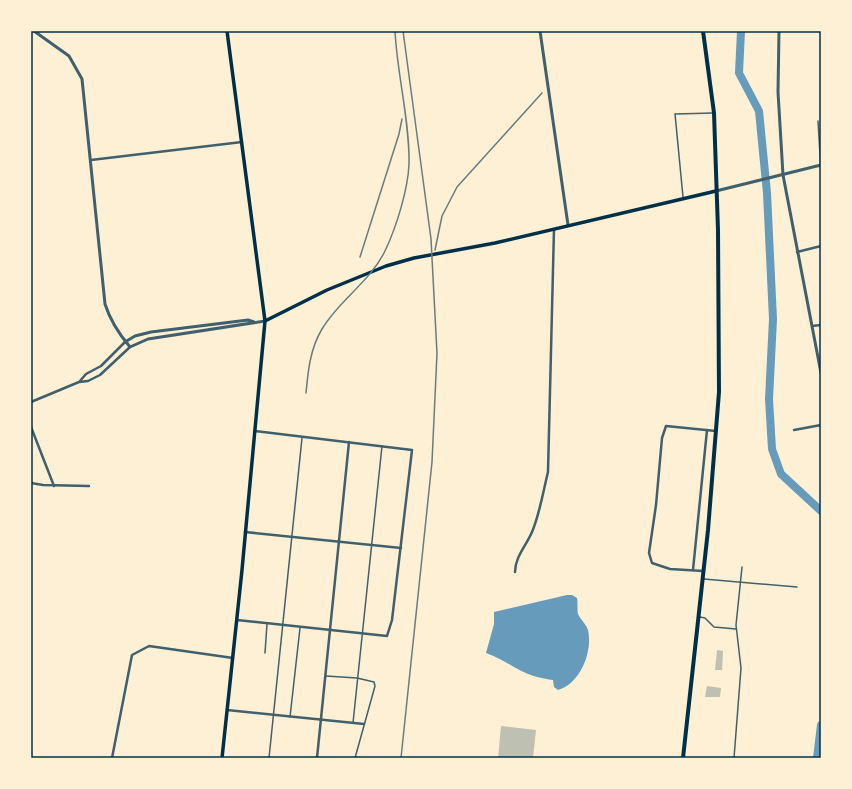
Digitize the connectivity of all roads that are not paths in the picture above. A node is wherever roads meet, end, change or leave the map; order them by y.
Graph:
1 (34, 31) edge
2 (227, 31) edge
3 (540, 31) edge
4 (703, 31) edge
5 (779, 31) edge
6 (714, 114) junction
7 (818, 121) dead end
8 (242, 142) junction
9 (91, 160) junction
10 (820, 166) edge
11 (821, 171) edge
12 (783, 175) junction
13 (716, 190) junction
14 (684, 198) junction
15 (568, 225) junction
16 (554, 228) junction
17 (821, 246) edge
18 (797, 252) junction
19 (265, 321) junction
20 (254, 322) junction
21 (821, 325) edge
22 (812, 326) junction
23 (125, 342) junction
24 (130, 347) junction
25 (821, 372) edge
26 (79, 382) junction
27 (31, 402) edge
28 (821, 425) edge
29 (31, 427) edge
30 (707, 430) junction
31 (794, 430) dead end
32 (256, 431) junction
33 (716, 431) junction
34 (32, 434) edge
35 (302, 437) junction
36 (349, 442) junction
37 (382, 446) junction
38 (31, 483) edge
39 (54, 486) junction
40 (89, 486) dead end
41 (245, 532) junction
42 (292, 536) junction
43 (339, 541) junction
44 (371, 544) junction
45 (401, 548) junction
46 (742, 567) dead end
47 (693, 570) junction
48 (703, 571) junction
49 (515, 572) dead end
50 (702, 579) junction
51 (740, 582) junction
52 (797, 587) dead end
53 (698, 617) junction
54 (237, 620) junction
55 (267, 624) junction
56 (283, 626) junction
57 (300, 628) junction
58 (736, 629) junction
59 (330, 631) junction
60 (362, 634) junction
61 (265, 652) dead end
62 (233, 658) junction
63 (325, 676) junction
64 (357, 678) junction
65 (227, 710) junction
66 (274, 715) junction
67 (290, 717) junction
68 (320, 721) junction
69 (353, 723) junction
70 (364, 724) junction
71 (112, 758) edge
72 (222, 758) edge
73 (269, 758) edge
74 (317, 758) edge
75 (354, 758) edge
76 (684, 758) edge
77 (734, 758) edge

1 - 9 street
2 - 8 main road
3 - 15 street
4 - 6 highway
5 - 12 street
6 - 13 highway
6 - 14 lane
7 - 10 lane
8 - 9 street
8 - 19 main road
9 - 23 street
10 - 11 lane
10 - 12 street
12 - 13 street
12 - 18 street
13 - 14 main road
13 - 33 highway
14 - 15 main road
15 - 16 main road
16 - 19 main road
16 - 49 street
17 - 18 street
18 - 22 street
19 - 20 street
19 - 32 main road
20 - 23 street
20 - 24 street
21 - 22 street
22 - 25 street
23 - 24 street
23 - 26 street
24 - 26 street
26 - 27 street
28 - 31 street
29 - 34 street
30 - 33 street
30 - 47 street
30 - 47 street
32 - 35 street
32 - 41 main road
33 - 48 highway
34 - 39 street
35 - 36 street
35 - 42 lane
36 - 37 street
36 - 43 street
37 - 44 lane
37 - 45 street
38 - 39 street
39 - 40 street
41 - 42 street
41 - 54 main road
42 - 43 street
42 - 56 lane
43 - 44 street
43 - 59 street
44 - 45 street
44 - 60 lane
45 - 60 street
46 - 51 lane
47 - 48 street
48 - 50 highway
50 - 51 lane
50 - 53 highway
51 - 52 lane
51 - 58 lane
53 - 58 lane
53 - 76 highway
54 - 55 street
54 - 62 main road
55 - 56 street
55 - 61 lane
56 - 57 street
56 - 66 lane
57 - 59 street
57 - 67 lane
58 - 77 lane
59 - 60 street
59 - 63 street
60 - 64 lane
62 - 65 main road
62 - 71 street
63 - 64 lane
63 - 68 street
64 - 69 lane
64 - 70 lane
65 - 66 street
65 - 72 main road
66 - 67 street
66 - 73 lane
67 - 68 street
68 - 69 street
68 - 74 street
69 - 70 street
70 - 75 lane

